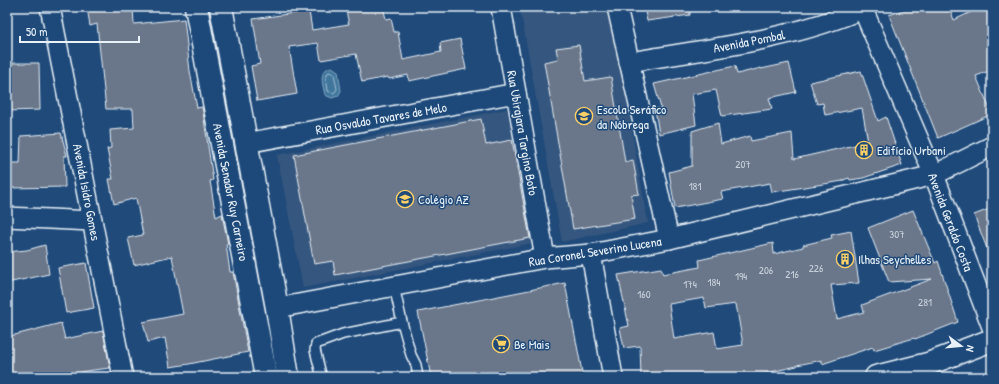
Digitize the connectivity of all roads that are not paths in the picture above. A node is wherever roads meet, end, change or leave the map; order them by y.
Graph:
1 (50, 7) edge
2 (196, 7) edge
3 (221, 7) edge
4 (501, 7) edge
5 (617, 7) edge
6 (864, 7) edge
7 (629, 62) junction
8 (516, 93) junction
9 (246, 143) junction
10 (992, 146) edge
11 (934, 175) junction
12 (7, 217) edge
13 (92, 221) junction
14 (669, 239) junction
15 (591, 254) junction
16 (545, 258) junction
17 (394, 286) junction
18 (277, 308) junction
19 (402, 322) junction
20 (992, 327) edge
21 (992, 340) edge
22 (123, 377) edge
23 (266, 377) edge
24 (288, 377) edge
25 (323, 377) edge
26 (418, 377) edge
27 (613, 377) edge
28 (876, 377) edge

1 - 13 street, Avenida Isidro Gomes
2 - 23 main road, Avenida Senador Ruy Carneiro
3 - 9 main road, Avenida Senador Ruy Carneiro
4 - 8 street, Rua Ubirajara Targino Boto
5 - 7 street
6 - 7 street, Avenida Pombal
6 - 11 street, Avenida Geraldo Costa
7 - 14 street
8 - 9 street, Rua Osvaldo Tavares de Melo
8 - 16 street, Rua Ubirajara Targino Boto
9 - 18 main road, Avenida Senador Ruy Carneiro
10 - 11 street, Rua Coronel Severino Lucena
11 - 14 street, Rua Coronel Severino Lucena
11 - 20 street, Avenida Geraldo Costa
12 - 13 street
13 - 22 street, Avenida Isidro Gomes
14 - 15 street, Rua Coronel Severino Lucena
15 - 16 street, Rua Coronel Severino Lucena
15 - 27 street
16 - 17 street, Rua Coronel Severino Lucena
17 - 18 street, Rua Coronel Severino Lucena
17 - 19 lane
18 - 24 main road, Avenida Senador Ruy Carneiro
19 - 25 lane
19 - 26 lane
21 - 28 main road

